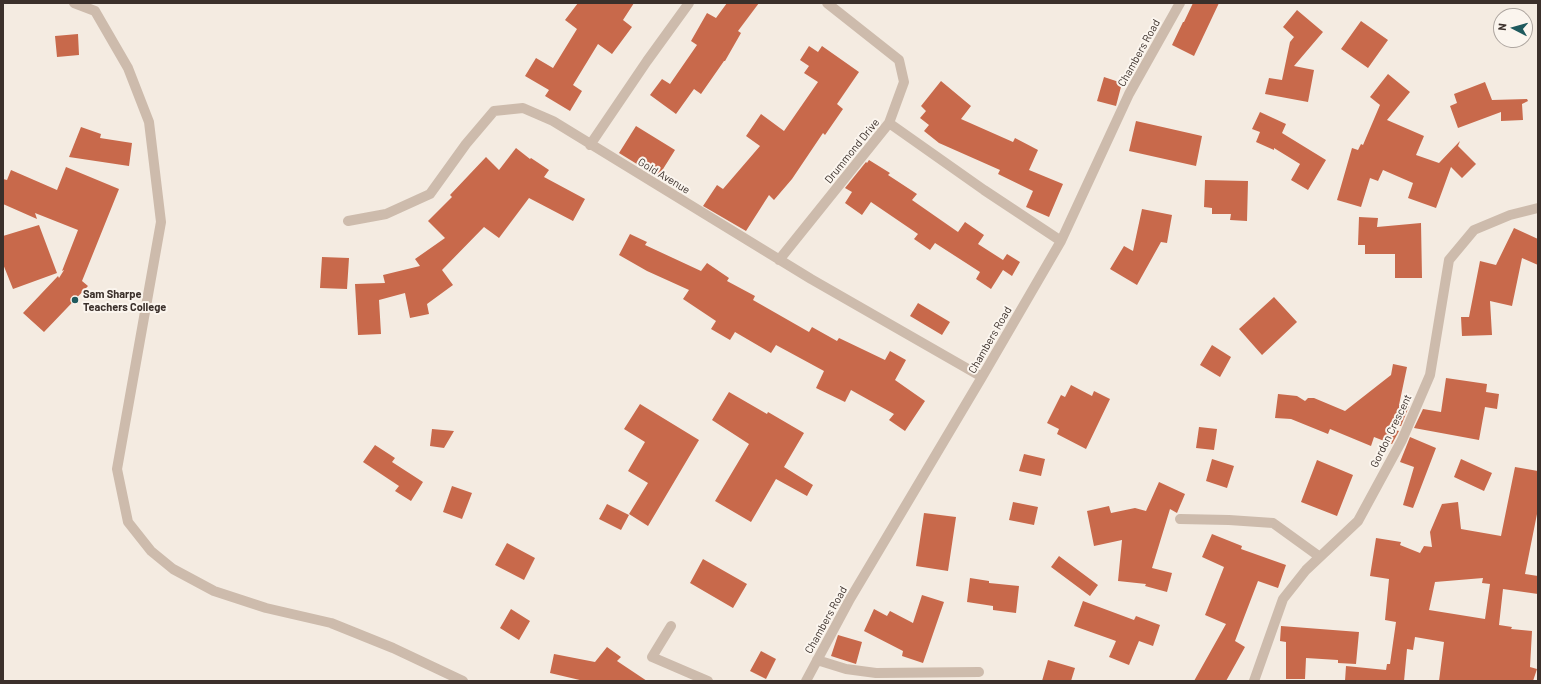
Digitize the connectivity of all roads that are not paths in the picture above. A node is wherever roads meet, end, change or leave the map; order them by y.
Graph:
1 (74, 3) edge
2 (689, 3) edge
3 (827, 3) edge
4 (1180, 3) edge
5 (890, 123) junction
6 (590, 145) junction
7 (1538, 208) edge
8 (348, 221) dead end
9 (1061, 241) junction
10 (779, 260) junction
11 (982, 376) junction
12 (1180, 519) dead end
13 (1320, 557) junction
14 (671, 626) dead end
15 (817, 660) junction
16 (979, 672) dead end
17 (463, 681) edge
18 (708, 681) edge
19 (806, 681) edge
20 (1254, 681) edge

1 - 17 street
2 - 6 street
3 - 5 street, Drummond Drive
4 - 9 street, Chambers Road
5 - 9 street
5 - 10 street, Drummond Drive
6 - 8 street, Gold Avenue
6 - 10 street, Gold Avenue
7 - 13 street, Gordon Crescent
9 - 11 street, Chambers Road
10 - 11 street, Gold Avenue
11 - 15 street, Chambers Road
12 - 13 street
13 - 20 street, Gordon Crescent
14 - 18 street
15 - 16 street
15 - 19 street, Chambers Road

